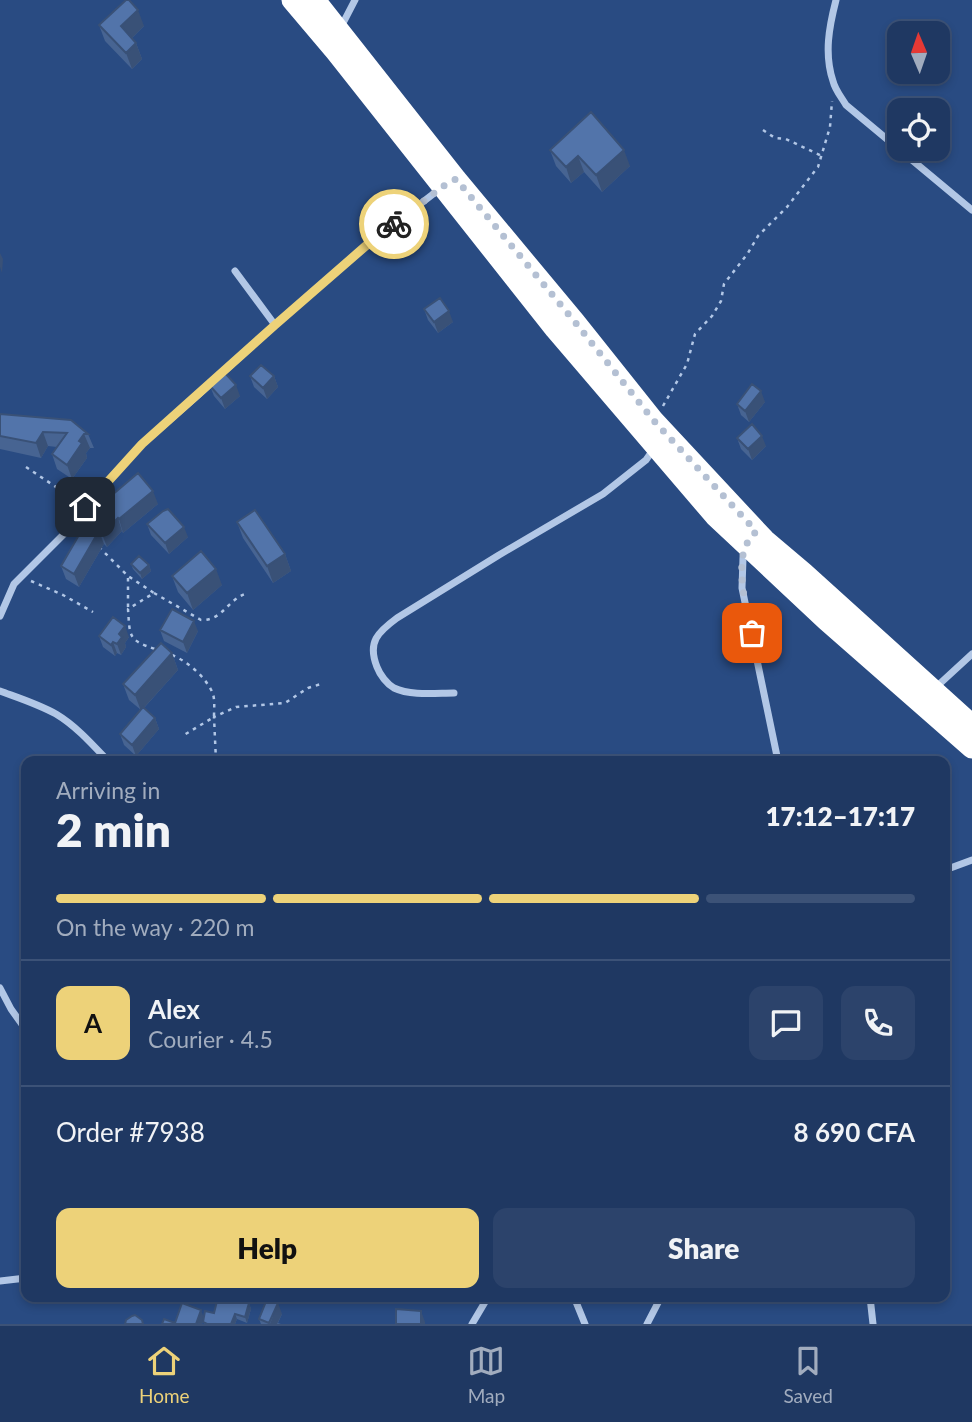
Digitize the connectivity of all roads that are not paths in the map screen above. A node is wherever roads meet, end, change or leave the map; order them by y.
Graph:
1 (292, 0) edge
2 (314, 0) edge
3 (355, 0) edge
4 (836, 0) edge
5 (339, 31) junction
6 (449, 183) junction
7 (972, 210) edge
8 (235, 271) dead end
9 (275, 325) junction
10 (656, 446) junction
11 (751, 538) junction
12 (0, 616) edge
13 (972, 654) edge
14 (934, 690) junction
15 (0, 691) edge
16 (454, 693) dead end
17 (972, 725) edge
18 (972, 748) edge
19 (103, 756) edge
20 (777, 756) edge
21 (972, 860) edge
22 (950, 868) edge
23 (0, 988) edge
24 (21, 1023) edge
25 (21, 1279) edge
26 (0, 1281) edge
27 (485, 1302) edge
28 (577, 1302) edge
29 (658, 1302) edge
30 (871, 1302) edge
31 (472, 1324) edge
32 (585, 1324) edge
33 (647, 1324) edge
34 (873, 1324) edge

1 - 6 highway
2 - 5 highway
3 - 5 street
4 - 7 street
5 - 6 highway
6 - 9 street
6 - 10 highway
6 - 11 highway
8 - 9 street
9 - 12 street
10 - 11 highway
10 - 16 street
11 - 14 highway
11 - 18 highway
11 - 20 street
13 - 14 street
14 - 17 highway
15 - 19 street
21 - 22 street
23 - 24 street
25 - 26 street
27 - 31 street
28 - 32 street
29 - 33 street
30 - 34 street

